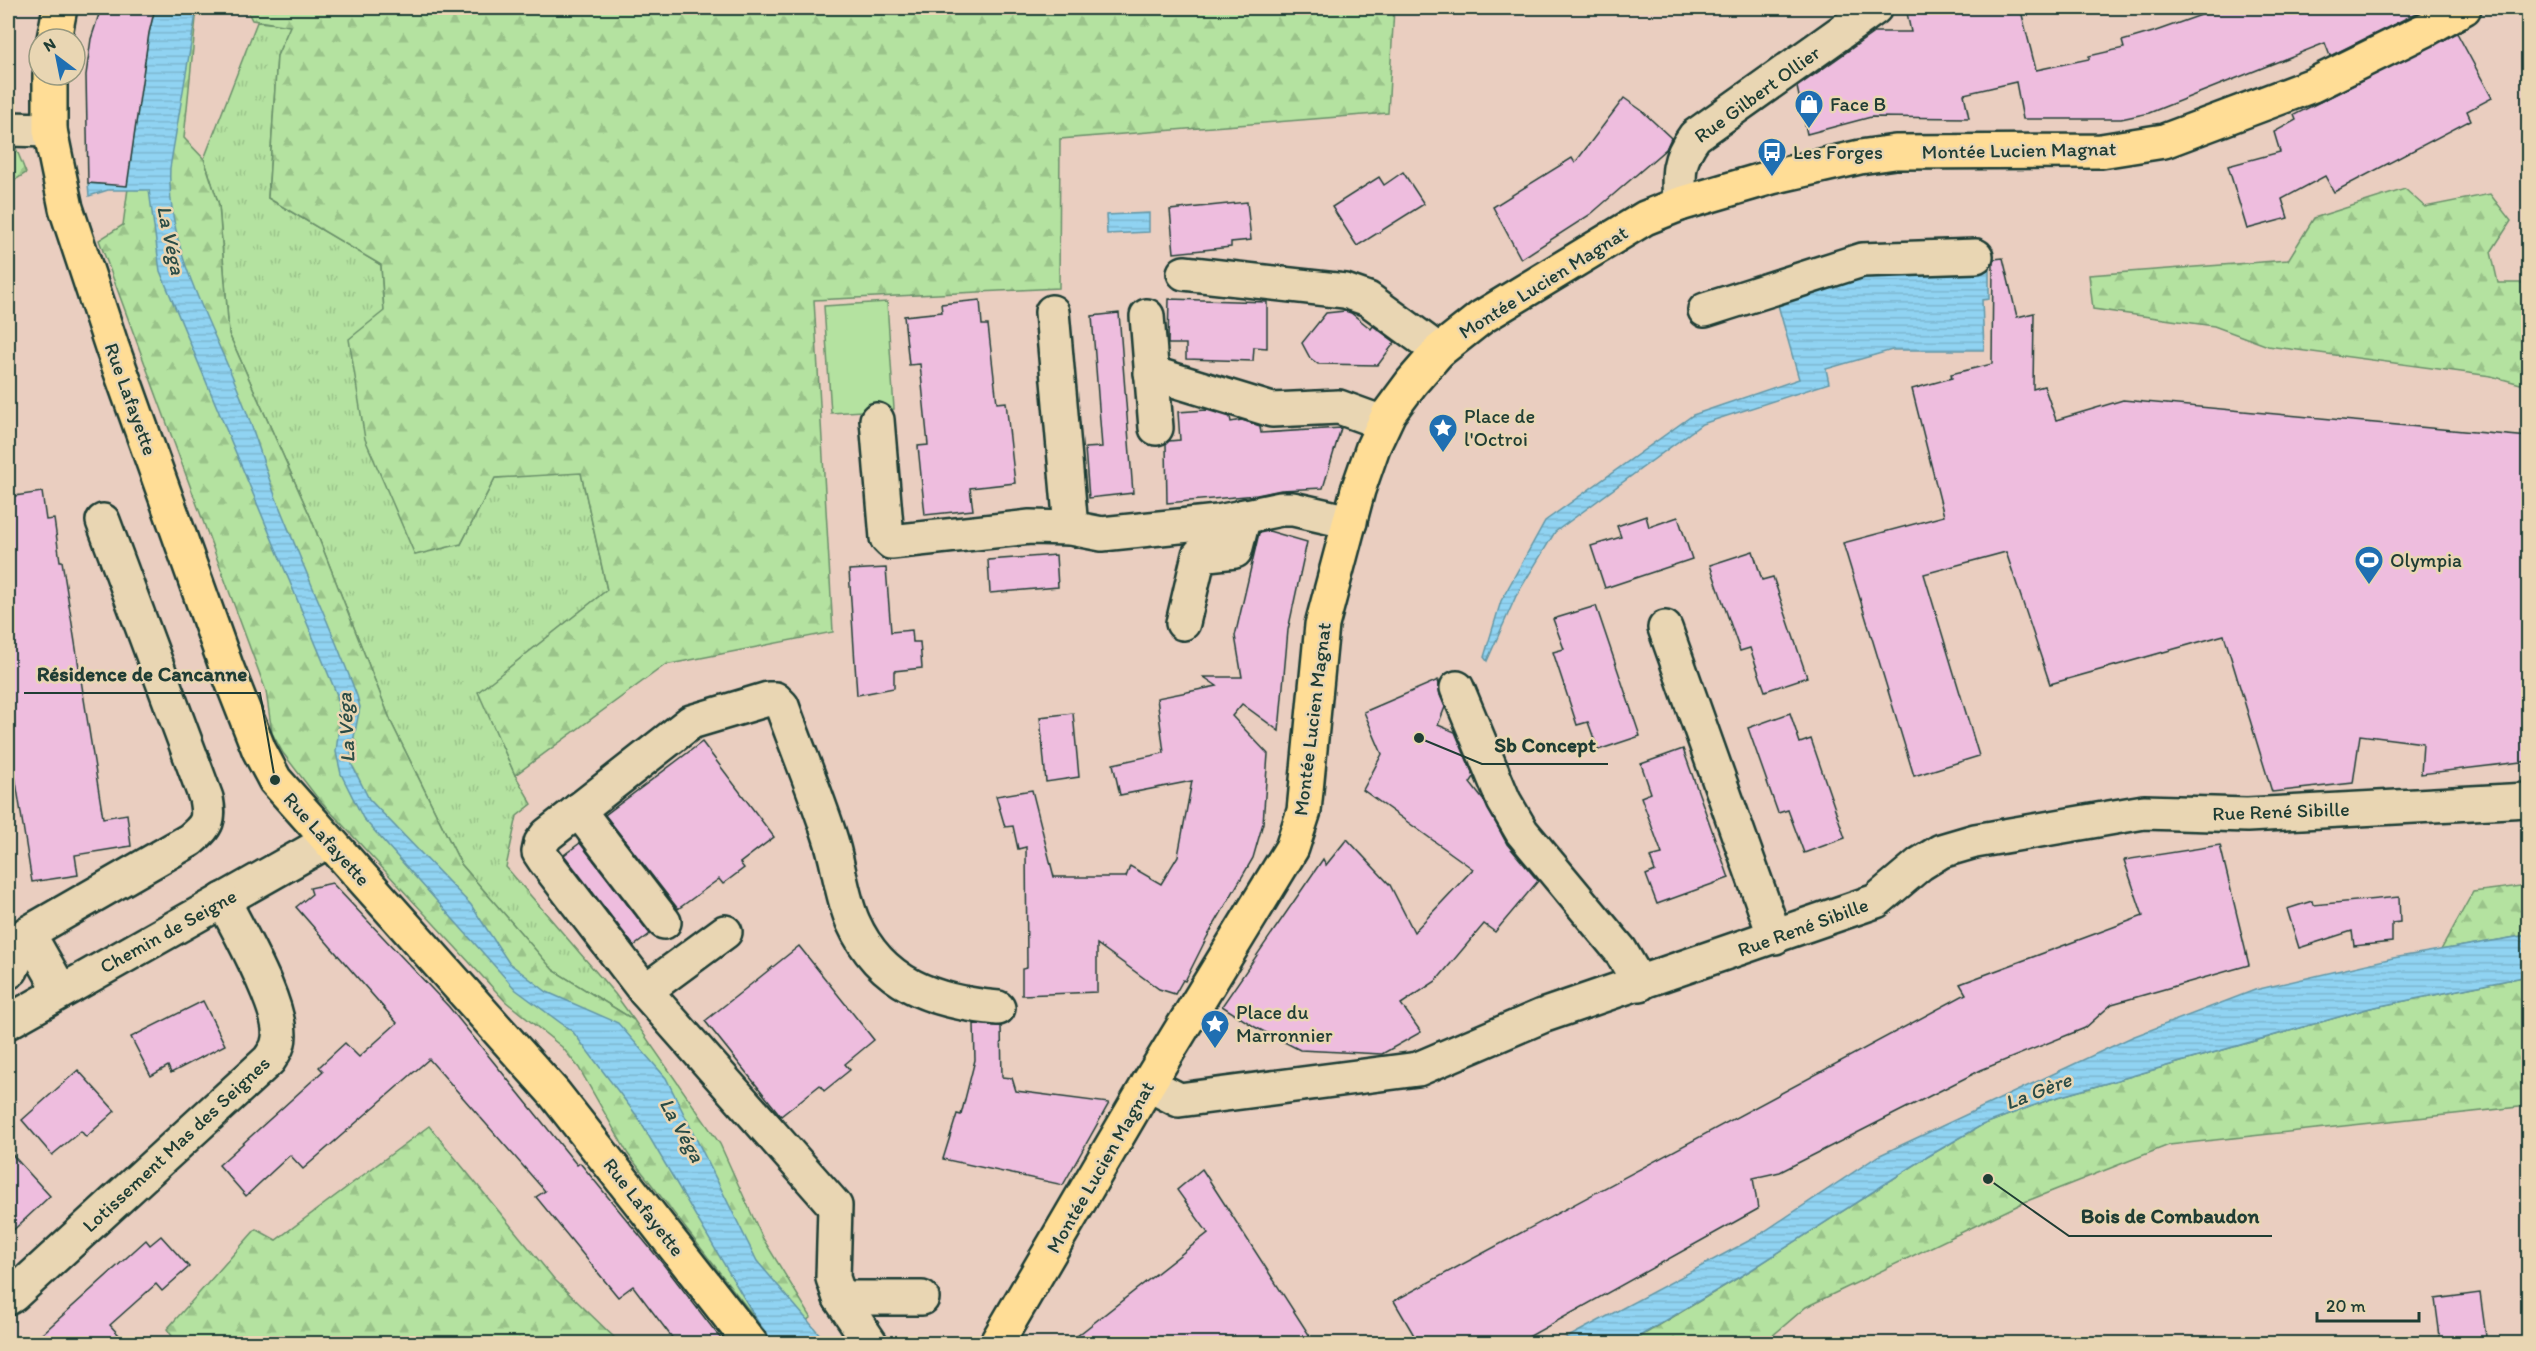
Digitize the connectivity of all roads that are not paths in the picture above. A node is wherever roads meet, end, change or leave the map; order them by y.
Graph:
1 (60, 8) edge
2 (1875, 8) edge
3 (2464, 8) edge
4 (56, 27) edge
5 (50, 87) edge
6 (8, 129) edge
7 (50, 130) junction
8 (1680, 204) junction
9 (1976, 256) dead end
10 (1184, 273) dead end
11 (1705, 310) dead end
12 (1052, 312) dead end
13 (1147, 316) dead end
14 (1439, 351) junction
15 (1151, 373) junction
16 (877, 420) dead end
17 (1383, 423) junction
18 (1156, 428) dead end
19 (1244, 516) junction
20 (103, 521) dead end
21 (1350, 522) junction
22 (1071, 528) junction
23 (1183, 623) dead end
24 (1665, 628) dead end
25 (1457, 688) dead end
26 (2529, 800) edge
27 (578, 810) junction
28 (328, 841) junction
29 (223, 900) junction
30 (664, 922) dead end
31 (725, 932) dead end
32 (28, 933) junction
33 (1775, 937) junction
34 (8, 972) edge
35 (1640, 984) junction
36 (645, 991) junction
37 (61, 992) junction
38 (998, 1008) dead end
39 (8, 1022) edge
40 (1148, 1084) junction
41 (8, 1298) edge
42 (840, 1298) junction
43 (922, 1298) dead end
44 (751, 1344) edge
45 (871, 1344) edge
46 (996, 1344) edge

1 - 4 main road
2 - 8 street, Rue Gilbert Ollier
3 - 8 main road, Montée Lucien Magnat
5 - 7 main road, Rue Lafayette
6 - 7 street
7 - 28 main road, Rue Lafayette
8 - 14 main road, Montée Lucien Magnat
9 - 11 street
10 - 14 street
12 - 22 street
13 - 15 street
14 - 17 main road, Montée Lucien Magnat
15 - 17 street
15 - 18 street
16 - 22 street
17 - 21 main road, Montée Lucien Magnat
19 - 21 street
19 - 22 street
19 - 23 street
20 - 32 street
21 - 40 main road, Montée Lucien Magnat
24 - 33 street
25 - 35 street
26 - 33 street, Rue René Sibille
27 - 30 street
27 - 36 street
27 - 38 street
28 - 29 street, Chemin de Seigne
28 - 44 main road, Rue Lafayette
29 - 37 street, Chemin de Seigne
29 - 41 street, Lotissement Mas des Seignes
31 - 36 street
32 - 34 street
32 - 37 street
33 - 35 street, Rue René Sibille
35 - 40 street, Rue René Sibille
36 - 42 street
37 - 39 street, Chemin de Seigne
40 - 46 main road, Montée Lucien Magnat
42 - 43 street
42 - 45 street

